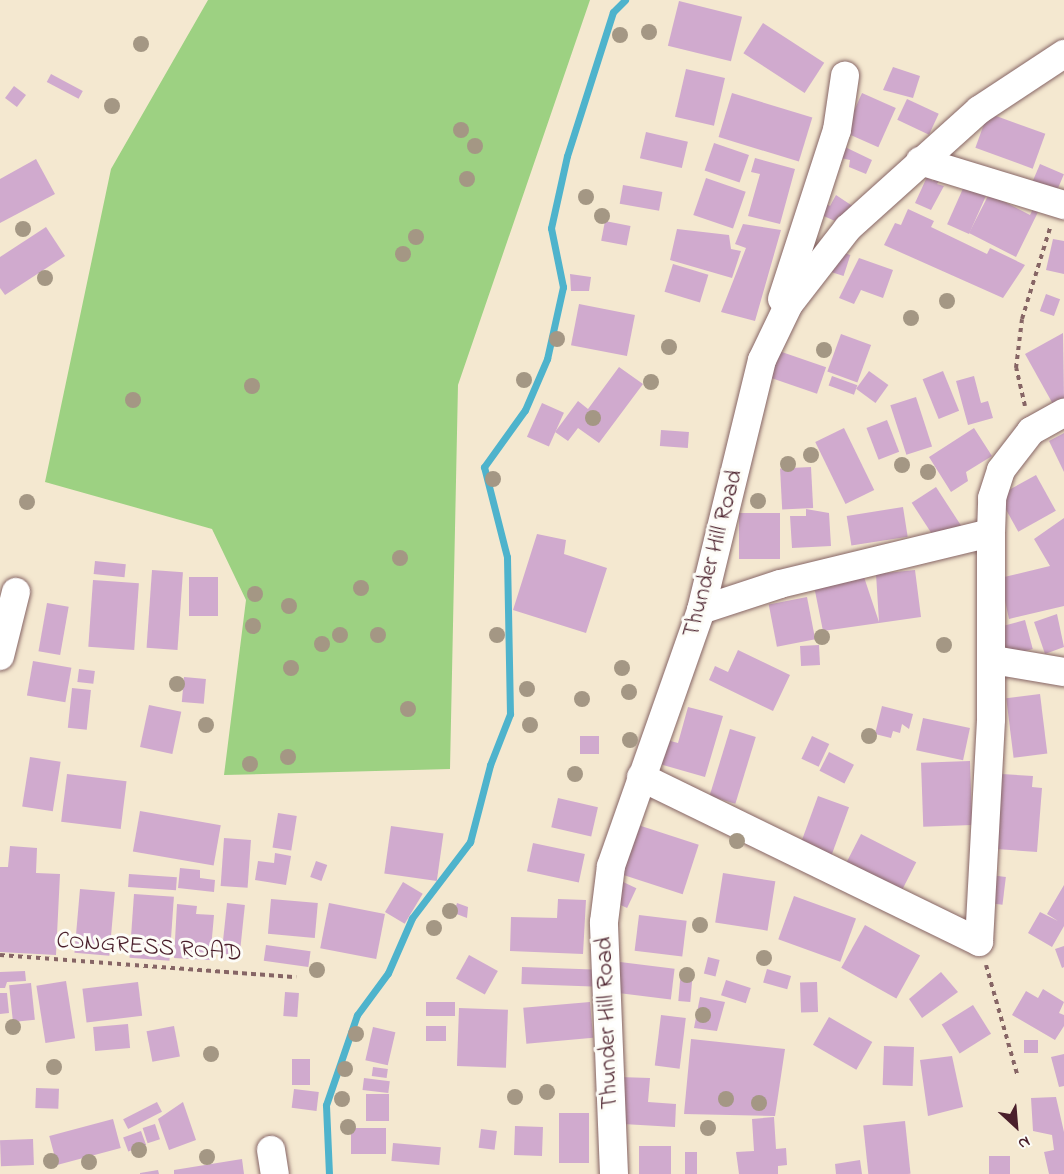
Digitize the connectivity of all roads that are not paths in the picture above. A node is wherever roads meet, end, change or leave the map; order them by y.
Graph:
1 (1064, 54) edge
2 (845, 76) dead end
3 (920, 161) junction
4 (1061, 204) edge
5 (762, 360) junction
6 (1064, 413) edge
7 (991, 533) junction
8 (16, 592) dead end
9 (701, 610) junction
10 (0, 656) edge
11 (993, 660) junction
12 (1064, 672) edge
13 (641, 777) junction
14 (614, 1174) edge

1 - 3 street, Thunder Hill Road
2 - 5 street
3 - 4 street
3 - 5 street, Thunder Hill Road
5 - 9 street, Thunder Hill Road
6 - 7 street
7 - 9 street
7 - 11 street
8 - 10 street
9 - 13 street, Thunder Hill Road
11 - 12 street
11 - 13 street
13 - 14 street, Thunder Hill Road

